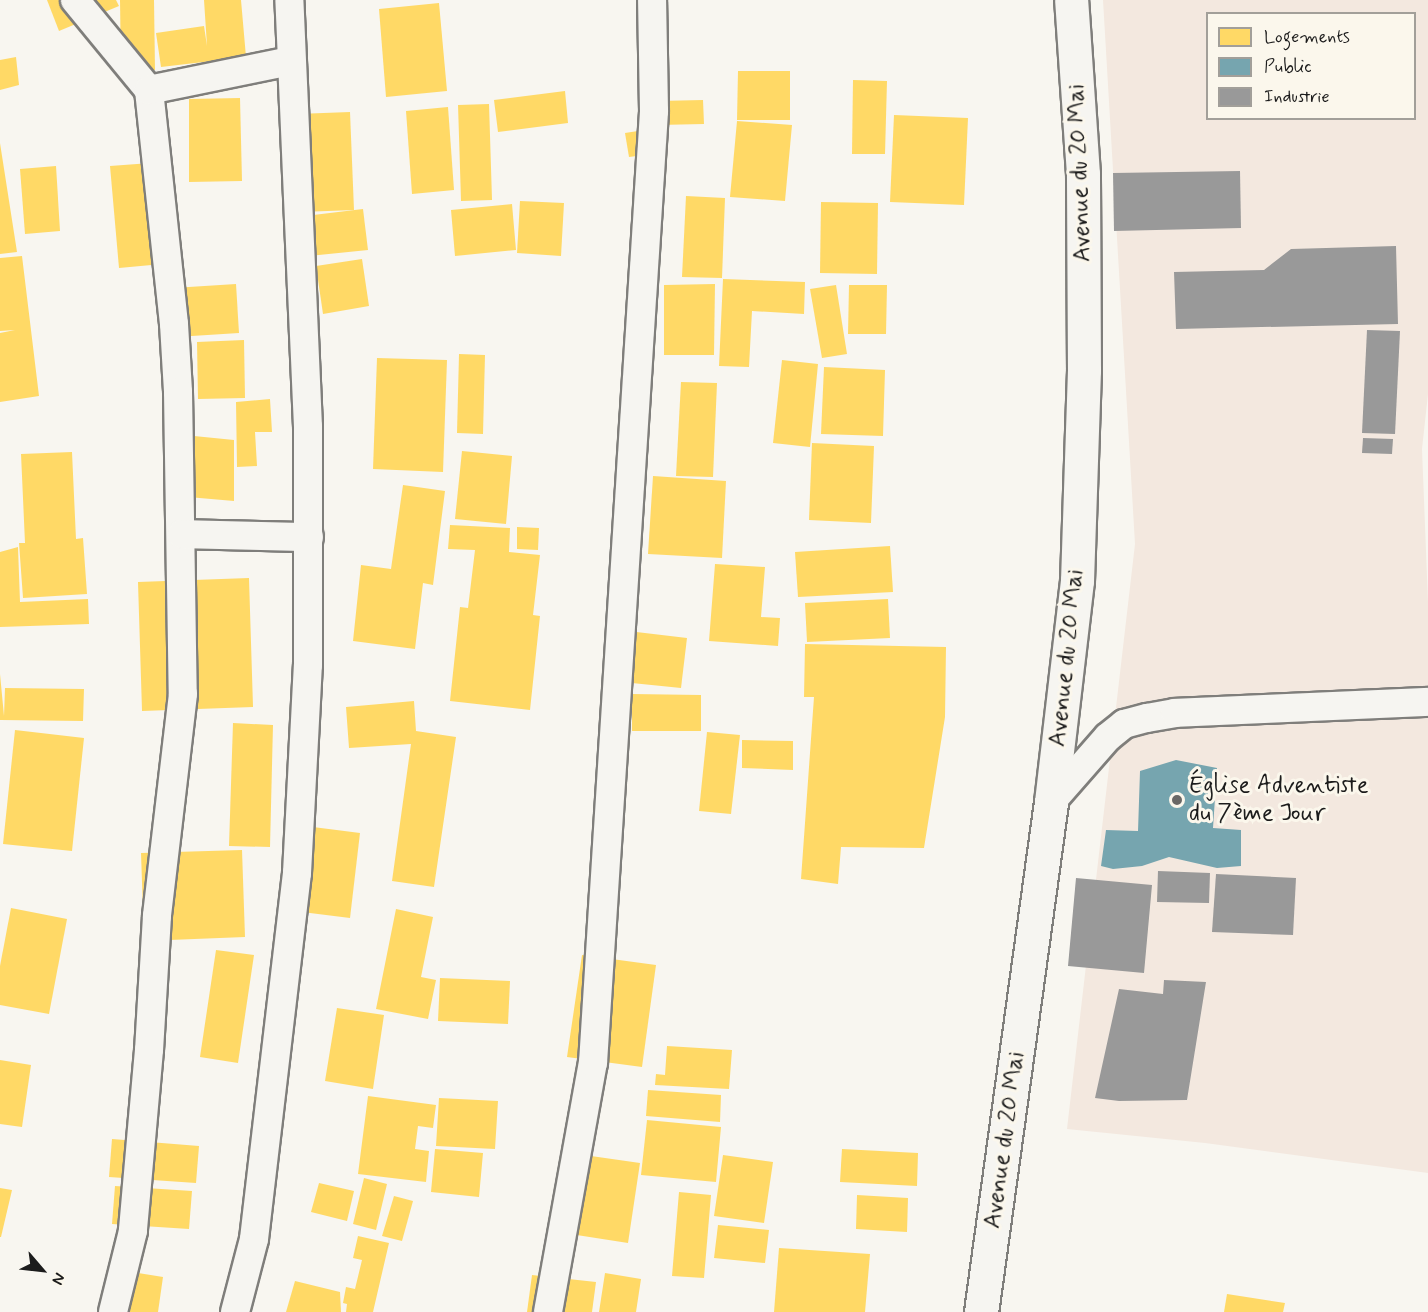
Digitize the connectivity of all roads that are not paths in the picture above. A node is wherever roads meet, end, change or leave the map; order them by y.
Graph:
1 (75, 0) edge
2 (289, 0) edge
3 (652, 0) edge
4 (1071, 0) edge
5 (290, 61) junction
6 (149, 90) junction
7 (182, 534) junction
8 (309, 537) junction
9 (1428, 702) edge
10 (1050, 802) junction
11 (113, 1312) edge
12 (235, 1312) edge
13 (548, 1312) edge
14 (981, 1312) edge

1 - 6 street
2 - 5 street
3 - 13 street
4 - 10 main road, Avenue du 20 Mai
5 - 6 street
5 - 8 street
6 - 7 street
7 - 8 street
7 - 11 street
8 - 12 street
9 - 10 street
10 - 14 main road, Avenue du 20 Mai

